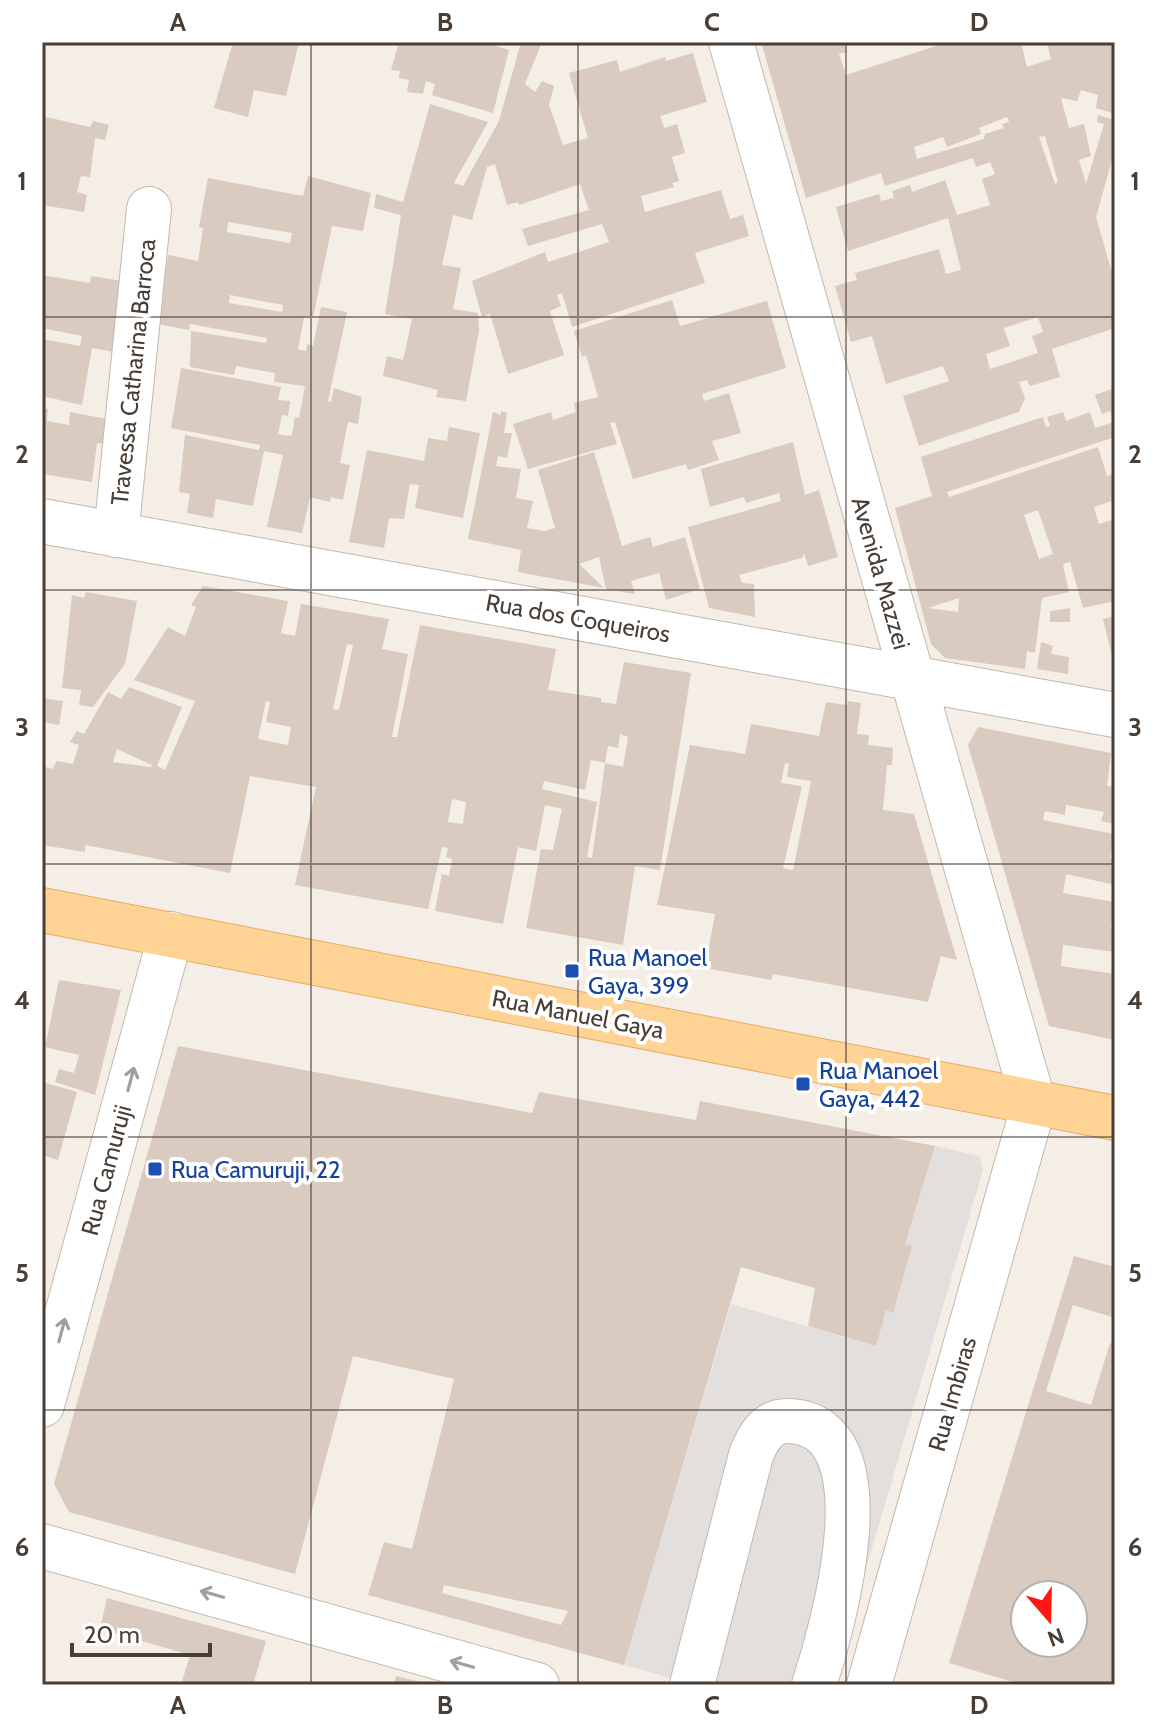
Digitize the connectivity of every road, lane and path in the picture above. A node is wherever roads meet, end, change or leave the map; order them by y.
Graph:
1 (731, 42) edge
2 (149, 209) dead end
3 (42, 521) edge
4 (116, 535) junction
5 (911, 678) junction
6 (1115, 715) edge
7 (42, 910) edge
8 (171, 934) junction
9 (1034, 1104) junction
10 (1115, 1118) edge
11 (42, 1405) edge
12 (42, 1546) edge
13 (537, 1685) edge
14 (692, 1685) edge
15 (814, 1685) edge
16 (869, 1685) edge

1 - 5 street, Avenida Mazzei
2 - 4 street, Travessa Catharina Barroca
3 - 4 street, Rua dos Coqueiros
4 - 5 street, Rua dos Coqueiros
5 - 6 street, Rua dos Coqueiros
5 - 9 street, Avenida Mazzei
7 - 8 main road, Rua Manuel Gaya
8 - 9 main road, Rua Manuel Gaya
11 -> 8 street, Rua Camuruji
9 - 10 main road, Rua Manuel Gaya
9 - 16 street, Rua Imbiras
13 -> 12 street
14 - 15 street

